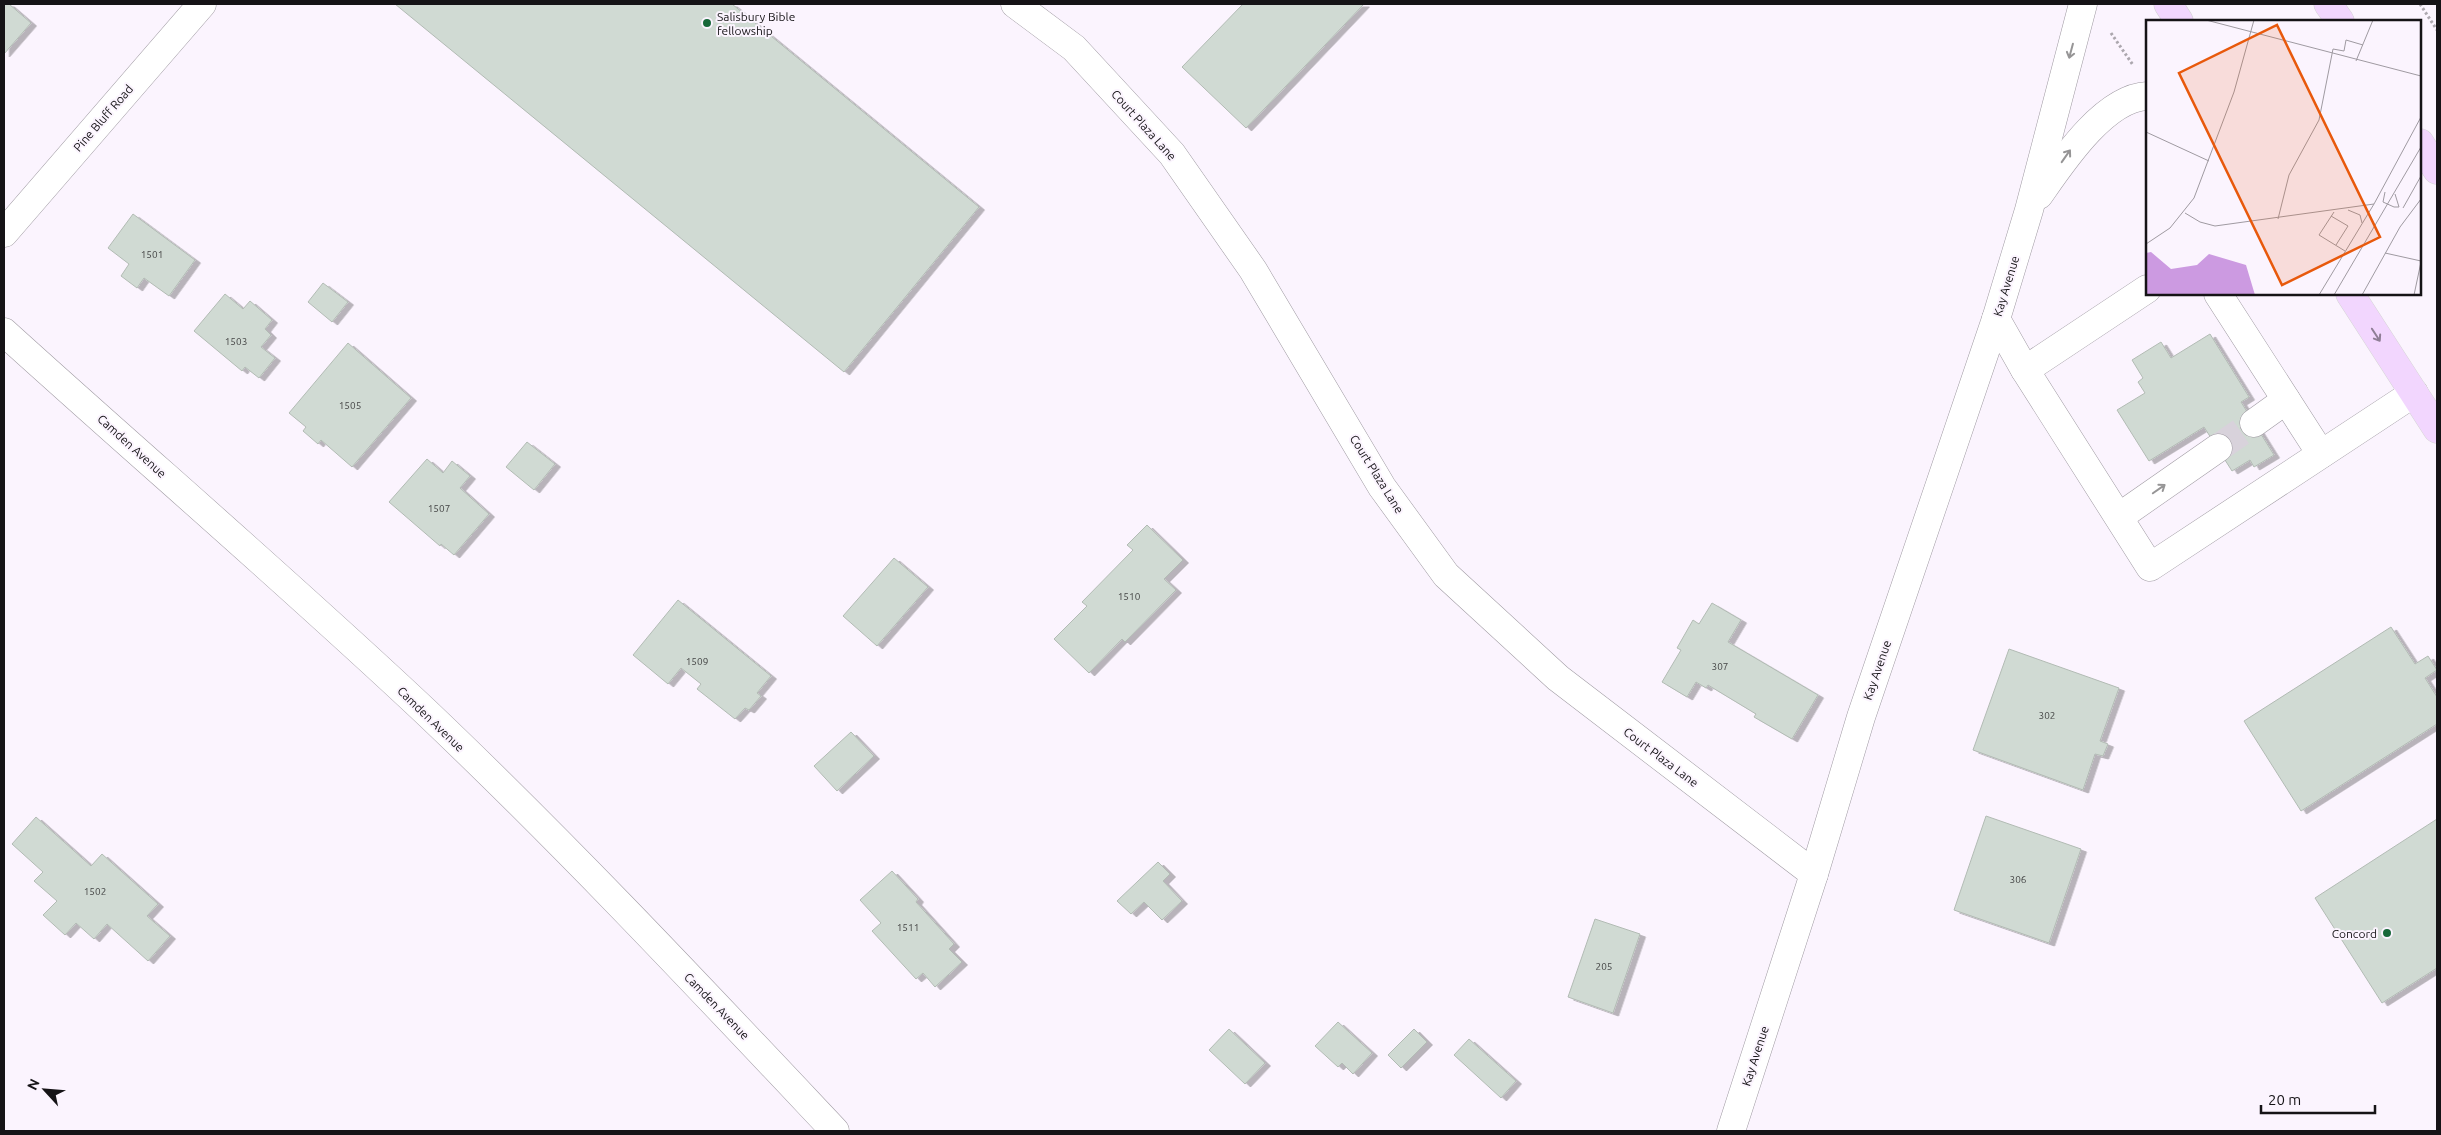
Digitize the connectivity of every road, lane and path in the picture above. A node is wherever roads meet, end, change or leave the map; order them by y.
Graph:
1 (202, 4) edge
2 (1015, 4) edge
3 (2083, 4) edge
4 (2168, 4) edge
5 (2328, 4) edge
6 (2420, 4) edge
7 (2178, 20) edge
8 (2339, 20) edge
9 (2106, 25) dead end
10 (2437, 30) edge
11 (2135, 68) dead end
12 (2146, 96) edge
13 (2421, 145) edge
14 (2437, 170) edge
15 (2029, 210) junction
16 (4, 233) edge
17 (2146, 290) edge
18 (2219, 295) edge
19 (2351, 295) edge
20 (1996, 318) junction
21 (4, 332) edge
22 (2025, 370) junction
23 (2414, 393) junction
24 (2286, 400) junction
25 (2254, 423) tunnel mouth
26 (2437, 429) edge
27 (2218, 448) tunnel mouth
28 (2321, 454) junction
29 (2119, 517) junction
30 (1814, 874) junction
31 (835, 1131) edge
32 (1731, 1131) edge

1 - 16 street, Pine Bluff Road
2 - 30 street, Court Plaza Lane
3 -> 15 street, Kay Avenue
4 - 7 main road
5 - 8 main road
6 - 10 path
9 - 11 path
15 -> 12 street, Kay Avenue
13 - 14 main road
15 - 20 street, Kay Avenue
17 - 22 street
18 - 24 street
19 -> 23 main road
20 - 22 street
20 - 30 street, Kay Avenue
21 - 31 street, Camden Avenue
22 - 29 street
23 - 26 main road
23 - 28 street
24 - 25 street
24 - 28 street
29 -> 27 street
28 - 29 street
30 - 32 street, Kay Avenue

